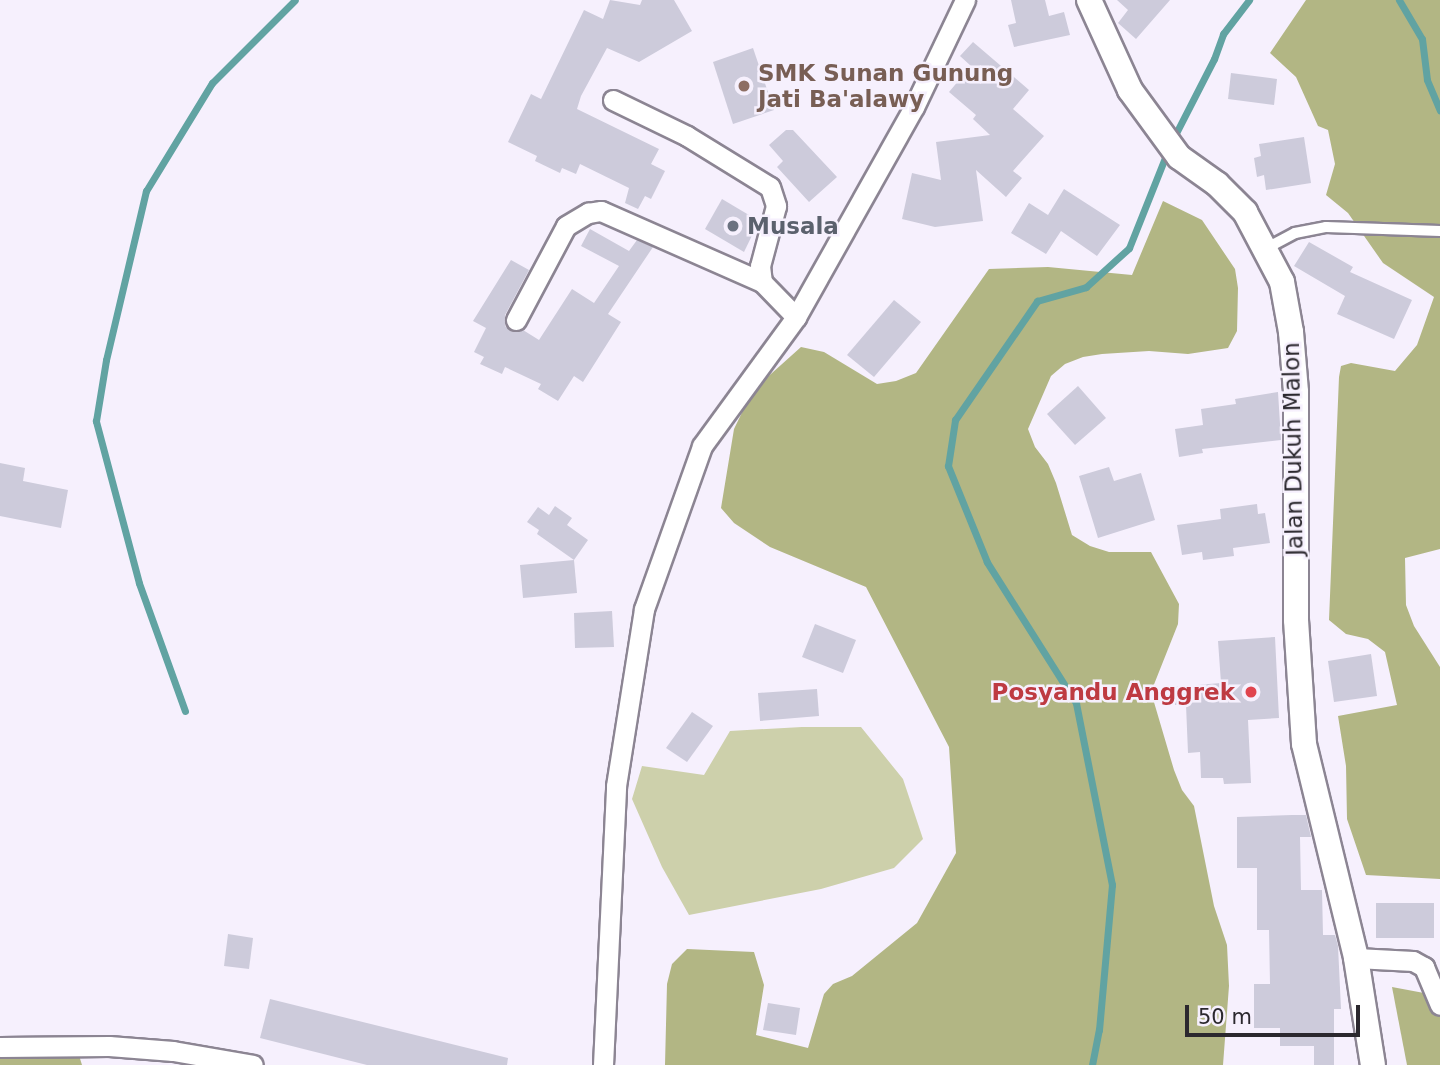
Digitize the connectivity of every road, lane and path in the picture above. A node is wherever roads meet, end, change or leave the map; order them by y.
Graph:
1 (965, 0) edge
2 (1089, 0) edge
3 (612, 100) dead end
4 (1440, 231) edge
5 (1265, 250) junction
6 (762, 282) junction
7 (796, 317) junction
8 (516, 320) dead end
9 (1356, 958) junction
10 (1440, 1005) edge
11 (0, 1047) edge
12 (253, 1065) edge
13 (603, 1065) edge
14 (1373, 1065) edge

1 - 7 street
2 - 5 street, Jalan Dukuh Malon
3 - 6 street
4 - 5 lane
5 - 9 street, Jalan Dukuh Malon
6 - 7 street
6 - 8 street
7 - 13 street
9 - 10 street
9 - 14 street, Jalan Dukuh Malon
11 - 12 street

